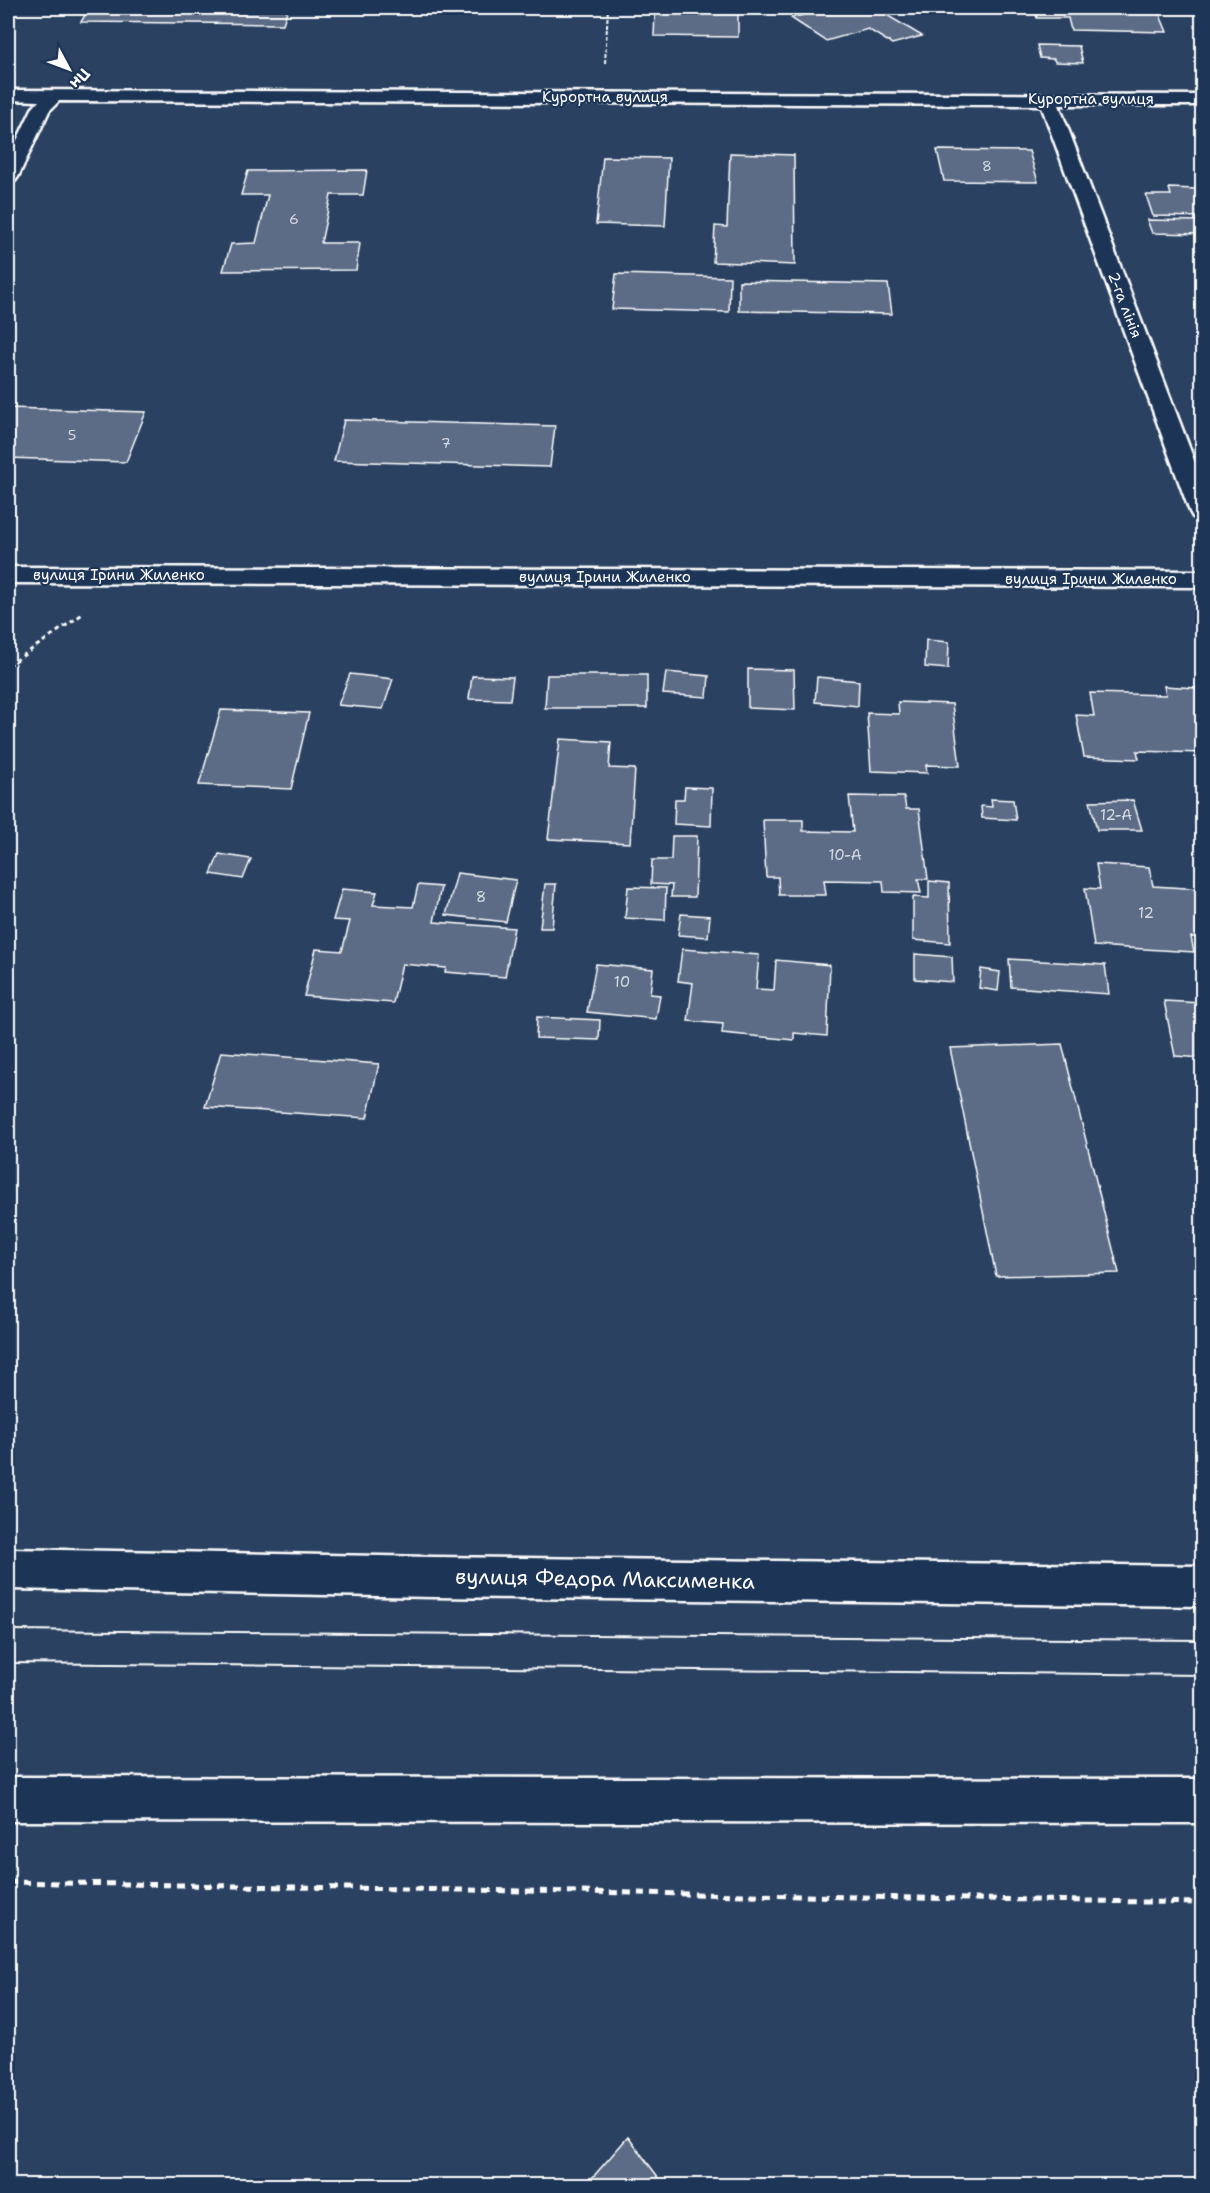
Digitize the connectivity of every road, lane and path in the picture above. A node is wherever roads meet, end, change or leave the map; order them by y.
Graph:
1 (608, 8) edge
2 (8, 95) edge
3 (53, 96) junction
4 (604, 97) junction
5 (1048, 99) junction
6 (1203, 100) edge
7 (8, 177) edge
8 (1203, 512) edge
9 (8, 575) edge
10 (138, 575) junction
11 (1203, 579) edge
12 (8, 666) edge
13 (8, 1569) edge
14 (1203, 1586) edge
15 (8, 1799) edge
16 (1203, 1801) edge
17 (8, 1882) edge
18 (1203, 1903) edge

1 - 4 path
2 - 3 street, Курортна вулиця
3 - 4 street, Курортна вулиця
3 - 7 street
4 - 5 street, Курортна вулиця
5 - 6 street, Курортна вулиця
5 - 8 street, 2-га лінія
9 - 10 street, вулиця Ірини Жиленко
10 - 11 street, вулиця Ірини Жиленко
10 - 12 path
13 - 14 street, вулиця Федора Максименка
15 - 16 street
17 - 18 path

